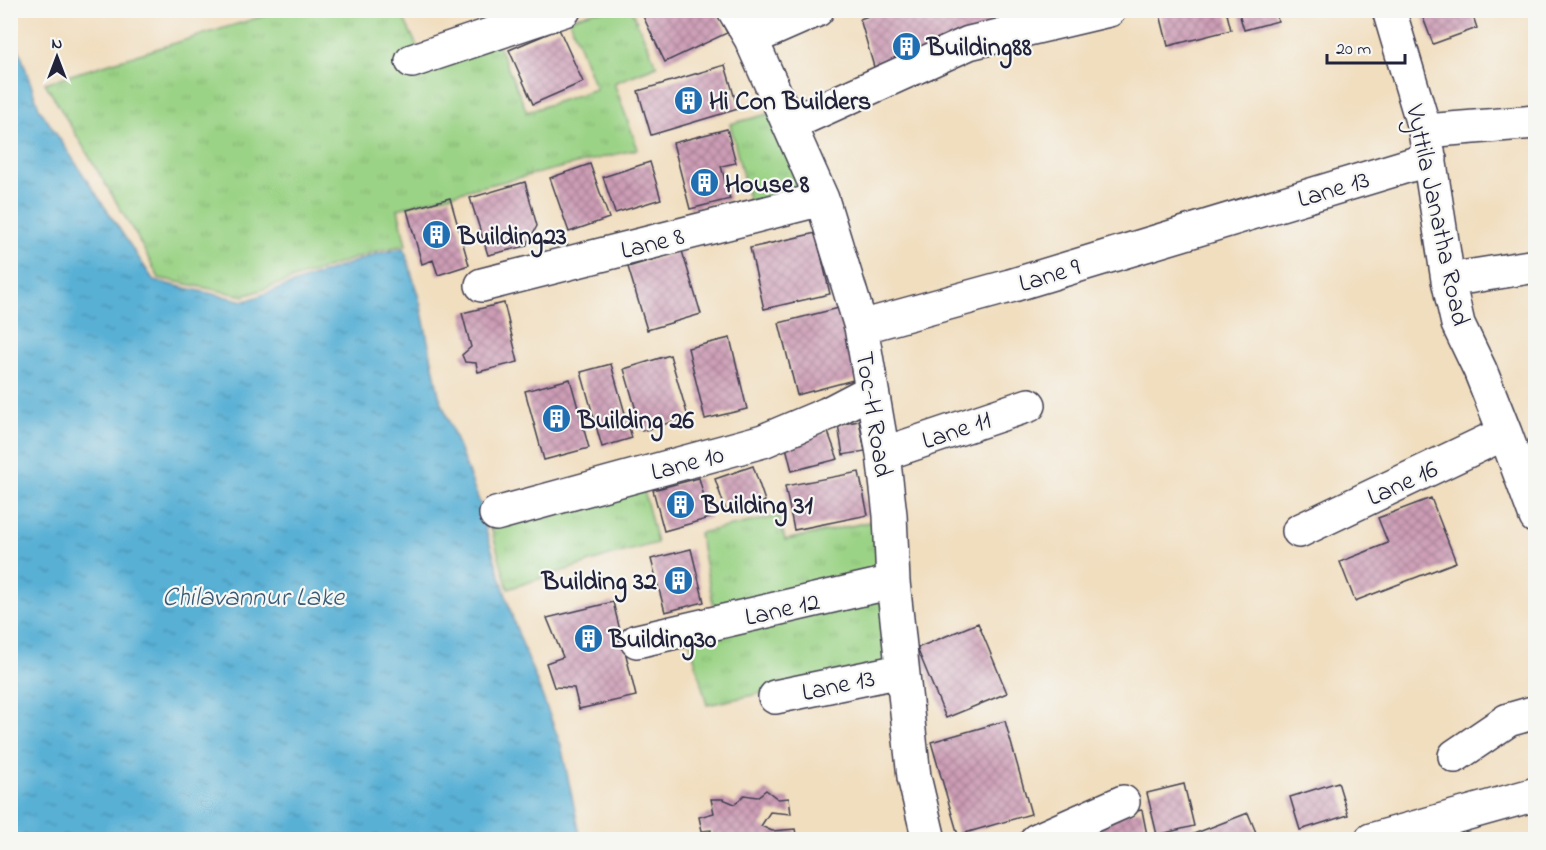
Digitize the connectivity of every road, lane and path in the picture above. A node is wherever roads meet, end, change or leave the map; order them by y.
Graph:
1 (564, 10) edge
2 (734, 10) edge
3 (817, 10) edge
4 (1109, 10) edge
5 (1389, 10) edge
6 (751, 39) junction
7 (412, 61) dead end
8 (1536, 122) edge
9 (790, 124) junction
10 (1427, 145) junction
11 (822, 200) junction
12 (1237, 217) joint
13 (1536, 266) edge
14 (1448, 280) junction
15 (482, 285) dead end
16 (861, 327) junction
17 (871, 391) junction
18 (1029, 405) dead end
19 (1505, 433) junction
20 (883, 454) junction
21 (496, 514) dead end
22 (1536, 517) edge
23 (1299, 531) dead end
24 (892, 582) junction
25 (637, 642) dead end
26 (901, 671) junction
27 (775, 698) dead end
28 (1536, 712) edge
29 (1455, 756) dead end
30 (1536, 794) edge
31 (1123, 802) dead end
32 (929, 840) edge
33 (1038, 840) edge
34 (1371, 840) edge

1 - 7 street
2 - 6 street, Toc-H Road
3 - 6 street
4 - 9 street
5 - 10 street, Vyttila Janatha Road
6 - 9 street, Toc-H Road
8 - 10 street
9 - 11 street, Toc-H Road
10 - 12 street, Lane 13
10 - 14 street, Vyttila Janatha Road
11 - 15 street, Lane 8
11 - 16 street, Toc-H Road
12 - 16 street, Lane 9
13 - 14 street
14 - 19 street, Vyttila Janatha Road
16 - 17 street, Toc-H Road
17 - 20 street, Toc-H Road
17 - 21 street, Lane 10
18 - 20 street, Lane 11
19 - 22 street, Vyttila Janatha Road
19 - 23 street, Lane 16
20 - 24 street, Toc-H Road
24 - 25 street, Lane 12
24 - 26 street, Toc-H Road
26 - 27 street, Lane 13
26 - 32 street, Toc-H Road
28 - 29 street
30 - 34 street
31 - 33 street

